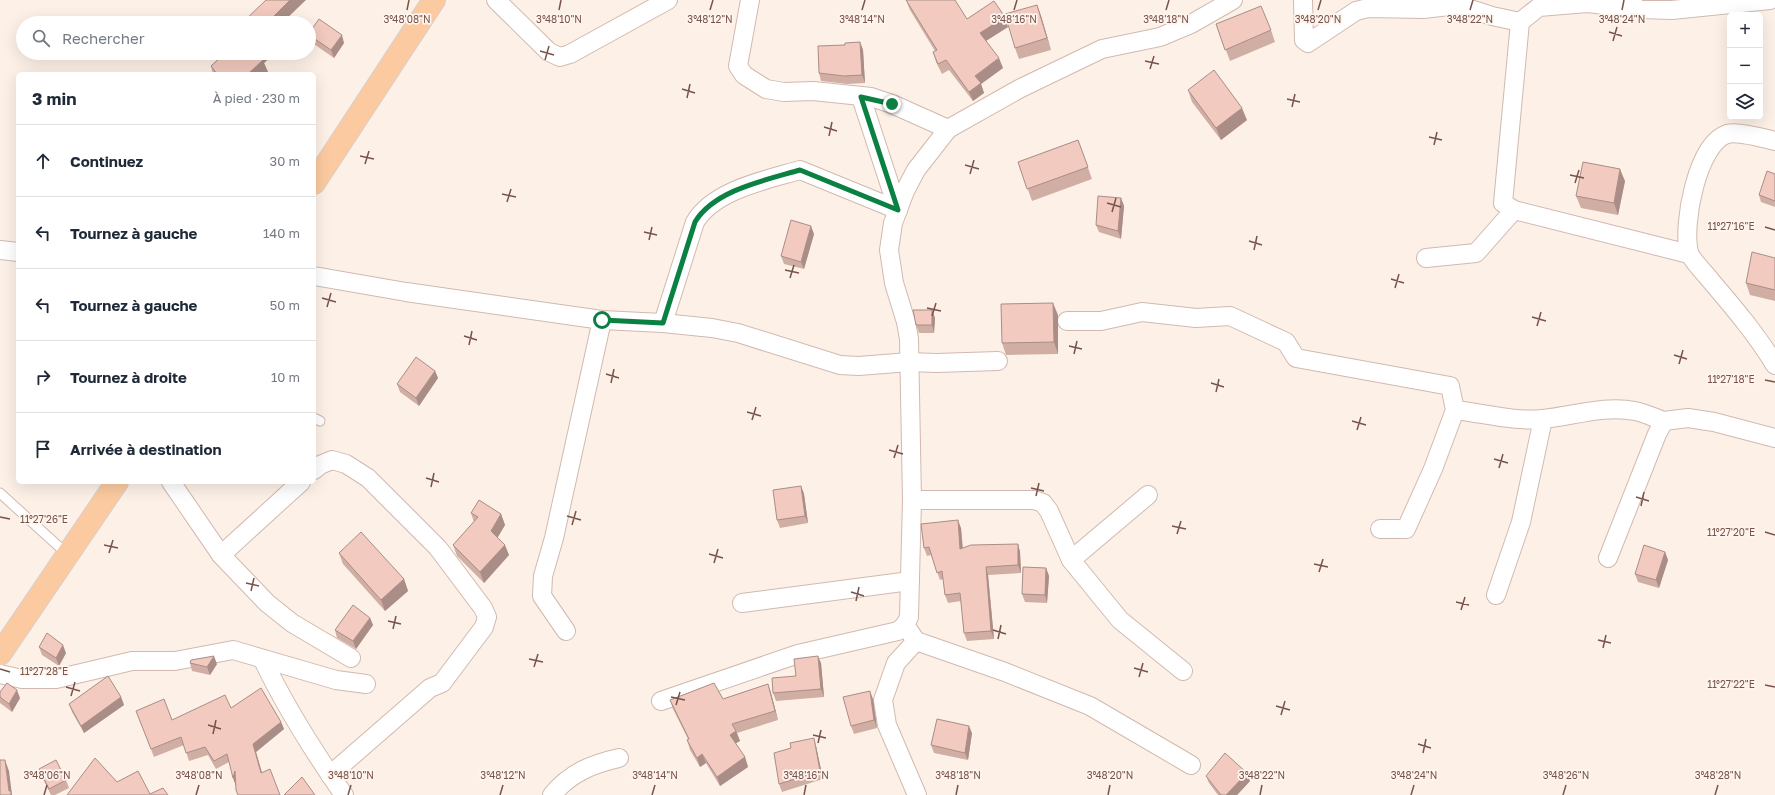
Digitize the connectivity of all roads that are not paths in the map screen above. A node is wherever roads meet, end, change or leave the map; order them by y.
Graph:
1 (434, 0) edge
2 (496, 0) edge
3 (668, 0) edge
4 (750, 0) edge
5 (1233, 0) edge
6 (1303, 0) edge
7 (1770, 0) edge
8 (1588, 1) edge
9 (1383, 4) edge
10 (1520, 22) junction
11 (861, 97) junction
12 (948, 129) junction
13 (1775, 141) edge
14 (316, 180) edge
15 (898, 210) junction
16 (1514, 210) junction
17 (1689, 254) junction
18 (1426, 258) dead end
19 (316, 276) edge
20 (602, 320) junction
21 (1067, 321) dead end
22 (663, 323) junction
23 (998, 361) dead end
24 (909, 362) junction
25 (1775, 365) edge
26 (1455, 410) junction
27 (1542, 419) junction
28 (1664, 421) junction
29 (1775, 438) edge
30 (316, 468) edge
31 (116, 484) edge
32 (172, 484) edge
33 (299, 484) edge
34 (0, 493) edge
35 (1148, 495) dead end
36 (912, 500) junction
37 (1380, 529) dead end
38 (67, 554) junction
39 (221, 555) junction
40 (1608, 558) dead end
41 (1072, 560) junction
42 (910, 581) junction
43 (1496, 595) dead end
44 (742, 603) dead end
45 (905, 626) junction
46 (566, 631) dead end
47 (916, 641) junction
48 (0, 654) edge
49 (351, 658) dead end
50 (263, 660) junction
51 (1183, 671) dead end
52 (0, 674) edge
53 (366, 684) dead end
54 (661, 701) dead end
55 (619, 758) dead end
56 (1191, 765) dead end
57 (330, 775) junction
58 (344, 795) edge
59 (552, 795) edge
60 (917, 795) edge

1 - 14 main road
2 - 3 street
4 - 11 street
5 - 12 street
6 - 9 street
7 - 8 street
8 - 10 street
9 - 10 street
10 - 16 street
11 - 12 street
11 - 15 street
12 - 15 street
13 - 17 street
15 - 22 street
15 - 24 street
16 - 17 street
16 - 18 street
17 - 25 street
19 - 20 street
20 - 22 street
20 - 46 street
21 - 26 street
22 - 24 street
23 - 24 street
24 - 36 street
26 - 27 street
26 - 37 street
27 - 28 street
27 - 43 street
28 - 29 street
28 - 40 street
30 - 57 street
31 - 38 main road
32 - 39 street
33 - 39 street
34 - 38 lane
35 - 41 street
36 - 41 street
36 - 42 street
38 - 48 main road
39 - 49 street
41 - 51 street
42 - 44 street
42 - 45 street
45 - 47 street
45 - 54 street
47 - 56 street
47 - 60 street
50 - 52 street
50 - 53 street
50 - 57 street
55 - 59 street
57 - 58 street

